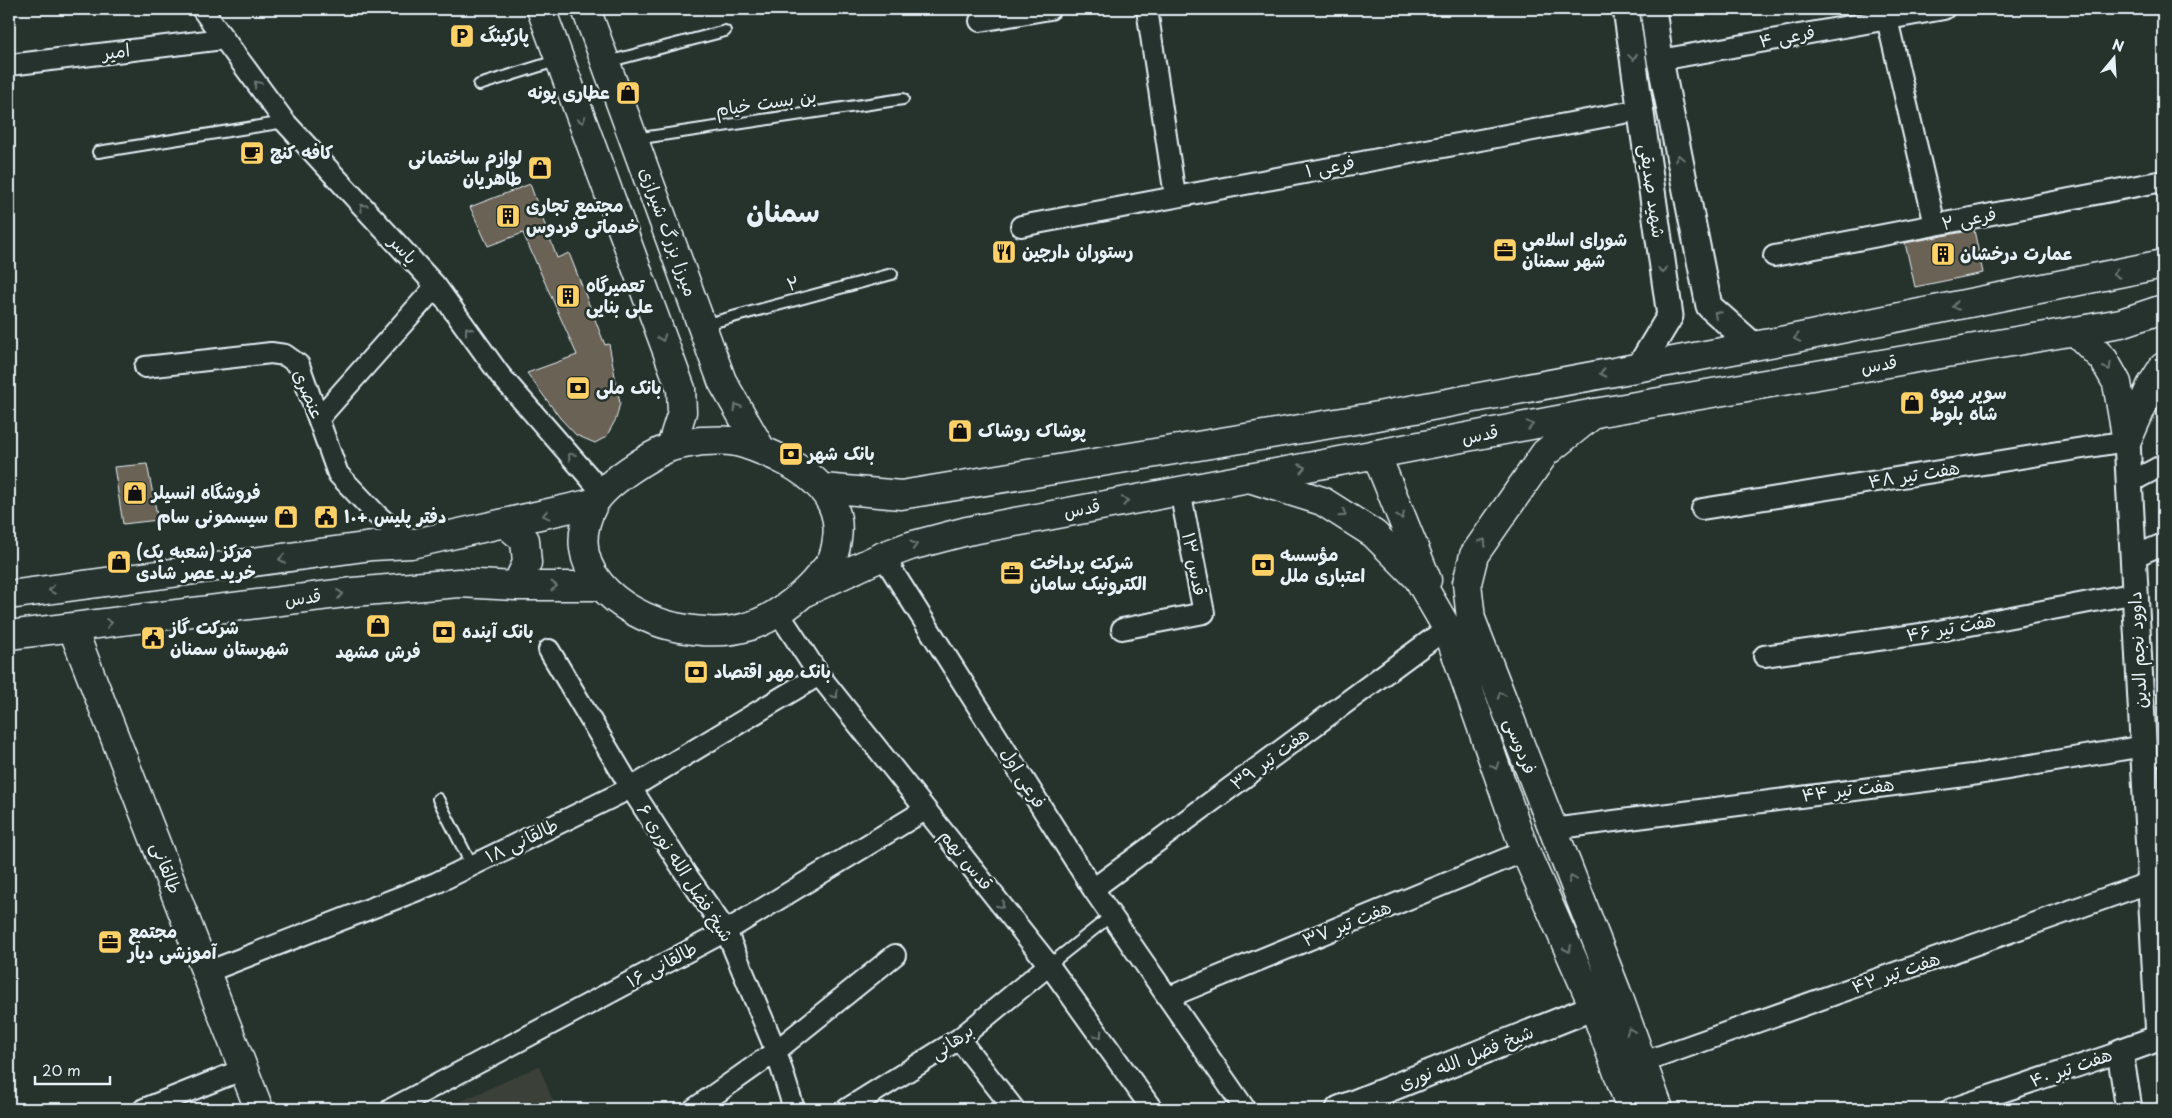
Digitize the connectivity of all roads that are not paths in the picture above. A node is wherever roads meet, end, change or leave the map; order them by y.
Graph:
1 (202, 9) edge
2 (541, 9) edge
3 (586, 9) edge
4 (1050, 9) edge
5 (1147, 9) edge
6 (1626, 9) edge
7 (1653, 9) edge
8 (1944, 9) edge
9 (1887, 19) junction
10 (980, 21) dead end
11 (725, 31) dead end
12 (223, 39) junction
13 (560, 59) junction
14 (1660, 60) junction
15 (606, 62) junction
16 (9, 65) edge
17 (479, 85) dead end
18 (903, 99) dead end
19 (1640, 110) junction
20 (285, 122) junction
21 (634, 139) junction
22 (98, 152) dead end
23 (646, 172) junction
24 (2163, 181) edge
25 (605, 184) junction
26 (1175, 196) junction
27 (1691, 222) junction
28 (1934, 225) junction
29 (1021, 226) dead end
30 (1658, 231) junction
31 (1774, 256) dead end
32 (2163, 264) edge
33 (892, 274) dead end
34 (436, 286) junction
35 (2163, 309) edge
36 (702, 326) junction
37 (2075, 331) junction
38 (1754, 346) junction
39 (1640, 366) junction
40 (145, 367) dead end
41 (2163, 367) edge
42 (1595, 413) junction
43 (319, 418) junction
44 (1367, 418) junction
45 (2127, 441) junction
46 (671, 447) junction
47 (761, 450) junction
48 (1376, 454) junction
49 (2163, 465) edge
50 (1250, 478) junction
51 (2129, 482) junction
52 (823, 488) junction
53 (1180, 491) junction
54 (598, 498) junction
55 (1702, 509) dead end
56 (506, 524) junction
57 (411, 544) junction
58 (2163, 544) edge
59 (883, 556) junction
60 (2133, 557) junction
61 (516, 586) junction
62 (600, 586) junction
63 (805, 592) junction
64 (2136, 593) junction
65 (9, 595) edge
66 (778, 612) junction
67 (72, 627) junction
68 (1447, 628) junction
69 (1122, 629) dead end
70 (9, 636) edge
71 (549, 650) dead end
72 (1764, 656) dead end
73 (819, 674) junction
74 (2150, 755) edge
75 (631, 788) junction
76 (438, 800) dead end
77 (925, 810) junction
78 (1552, 829) junction
79 (1525, 851) junction
80 (472, 866) junction
81 (2151, 882) junction
82 (1093, 889) junction
83 (1112, 915) junction
84 (726, 931) junction
85 (895, 955) dead end
86 (1049, 964) junction
87 (207, 972) junction
88 (1169, 997) junction
89 (1619, 998) junction
90 (1594, 1007) junction
91 (2161, 1038) edge
92 (960, 1039) junction
93 (776, 1051) junction
94 (2120, 1052) junction
95 (1641, 1063) junction
96 (244, 1069) junction
97 (144, 1109) edge
98 (259, 1109) edge
99 (391, 1109) edge
100 (694, 1109) edge
101 (794, 1109) edge
102 (847, 1109) edge
103 (1014, 1109) edge
104 (1152, 1109) edge
105 (1245, 1109) edge
106 (1339, 1109) edge
107 (1631, 1109) edge
108 (1659, 1109) edge
109 (1951, 1109) edge
110 (2129, 1109) edge

1 - 12 street, یاسر
2 - 13 main road
3 - 15 main road, میرزا بزرگ شیرازی
4 - 10 street
5 - 26 street
6 -> 19 street, شهید صدیقی
7 - 14 street, شهید صدیقی
8 - 9 street, فرعی ۴
9 - 14 street, فرعی ۴
9 - 28 street
11 - 15 lane
12 - 16 street, امیر
20 -> 12 street, یاسر
13 - 17 lane
13 -> 25 main road
27 -> 14 street, شهید صدیقی
15 - 21 main road, میرزا بزرگ شیرازی
18 - 21 lane, بن بست خیام
19 - 26 street, فرعی ۱
19 - 30 street, شهید صدیقی
20 - 22 lane
34 -> 20 street, یاسر
21 - 23 main road, میرزا بزرگ شیرازی
23 - 25 main road
23 - 36 main road, میرزا بزرگ شیرازی
24 - 28 street, فرعی ۲
25 -> 46 main road
26 - 29 street, فرعی ۱
27 - 30 street
38 -> 27 street, شهید صدیقی
28 - 31 street, فرعی ۲
30 -> 39 street, شهید صدیقی
32 -> 38 main road
33 - 36 lane, ۲
34 - 43 street
54 -> 34 street, یاسر
35 - 37 main road, قدس
47 -> 36 main road, میرزا بزرگ شیرازی
37 - 42 main road, قدس
37 -> 45 main road
38 - 39 main road
39 -> 44 main road
40 - 43 street, عنصری
41 - 45 main road
48 -> 42 main road, قدس
78 -> 42 main road, فردوسی
43 - 57 street, عنصری
44 - 48 main road, فردوسی
44 - 52 main road
45 - 51 street, داوود نجم الدین
45 - 55 street, هفت تیر ۴۸
46 - 47 main road
46 - 54 main road
47 - 52 main road
50 -> 48 main road, قدس
48 -> 68 main road, فردوسی
49 - 51 street
50 - 53 main road, قدس
50 -> 68 main road, فردوسی
51 - 60 street, داوود نجم الدین
52 - 63 main road
59 -> 53 main road, قدس
53 - 69 street, قدس ۱۳
54 -> 56 main road
54 - 62 main road
56 - 57 main road
56 - 61 main road
57 -> 65 main road
58 - 60 street
59 - 63 main road, قدس
59 - 82 street, فرعی اول
60 - 64 street, داوود نجم الدین
61 -> 62 main road, قدس
67 -> 61 main road, قدس
62 - 66 main road
63 - 66 main road
64 - 72 street, هفت تیر ۴۶
64 - 74 street, داوود نجم الدین
66 - 73 street, قدس نهم
67 - 70 main road, قدس
67 - 87 main road, طالقانی
68 -> 79 main road, فردوسی
68 - 82 street, هفت تیر ۳۹
71 - 75 street, شیخ فضل الله نوری ۶
73 - 75 street, طالقانی ۱۸
73 -> 77 street, قدس نهم
74 - 78 street, هفت تیر ۴۴
74 - 81 street, داوود نجم الدین
75 - 80 street, طالقانی ۱۸
75 - 84 street, شیخ فضل الله نوری ۶
76 - 80 lane
77 - 84 street, طالقانی ۱۶
77 -> 86 street, قدس نهم
89 -> 78 main road, فردوسی
79 - 88 street, هفت تیر ۳۷
79 -> 90 main road, فردوسی
80 - 87 street, طالقانی ۱۸
81 - 91 street, داوود نجم الدین
81 - 95 street, هفت تیر ۴۲
82 - 83 street, فرعی اول
83 - 86 lane
83 - 88 street, فرعی اول
84 - 93 street, شیخ فضل الله نوری ۶
84 - 99 street, طالقانی ۱۶
85 - 93 street
86 - 92 street, برهانی
86 -> 104 street, قدس نهم
87 - 96 main road, طالقانی
88 - 105 street, فرعی اول
89 - 90 main road
95 -> 89 main road, فردوسی
90 - 106 street, شیخ فضل الله نوری
90 - 107 main road, فردوسی
91 - 94 street, هفت تیر ۴۰
92 - 102 street, برهانی
92 - 103 street
93 - 100 street
93 - 101 street, شیخ فضل الله نوری ۶
94 - 109 street, هفت تیر ۴۰
94 - 110 street
95 - 108 main road, فردوسی
96 - 97 street
96 - 98 main road, طالقانی

